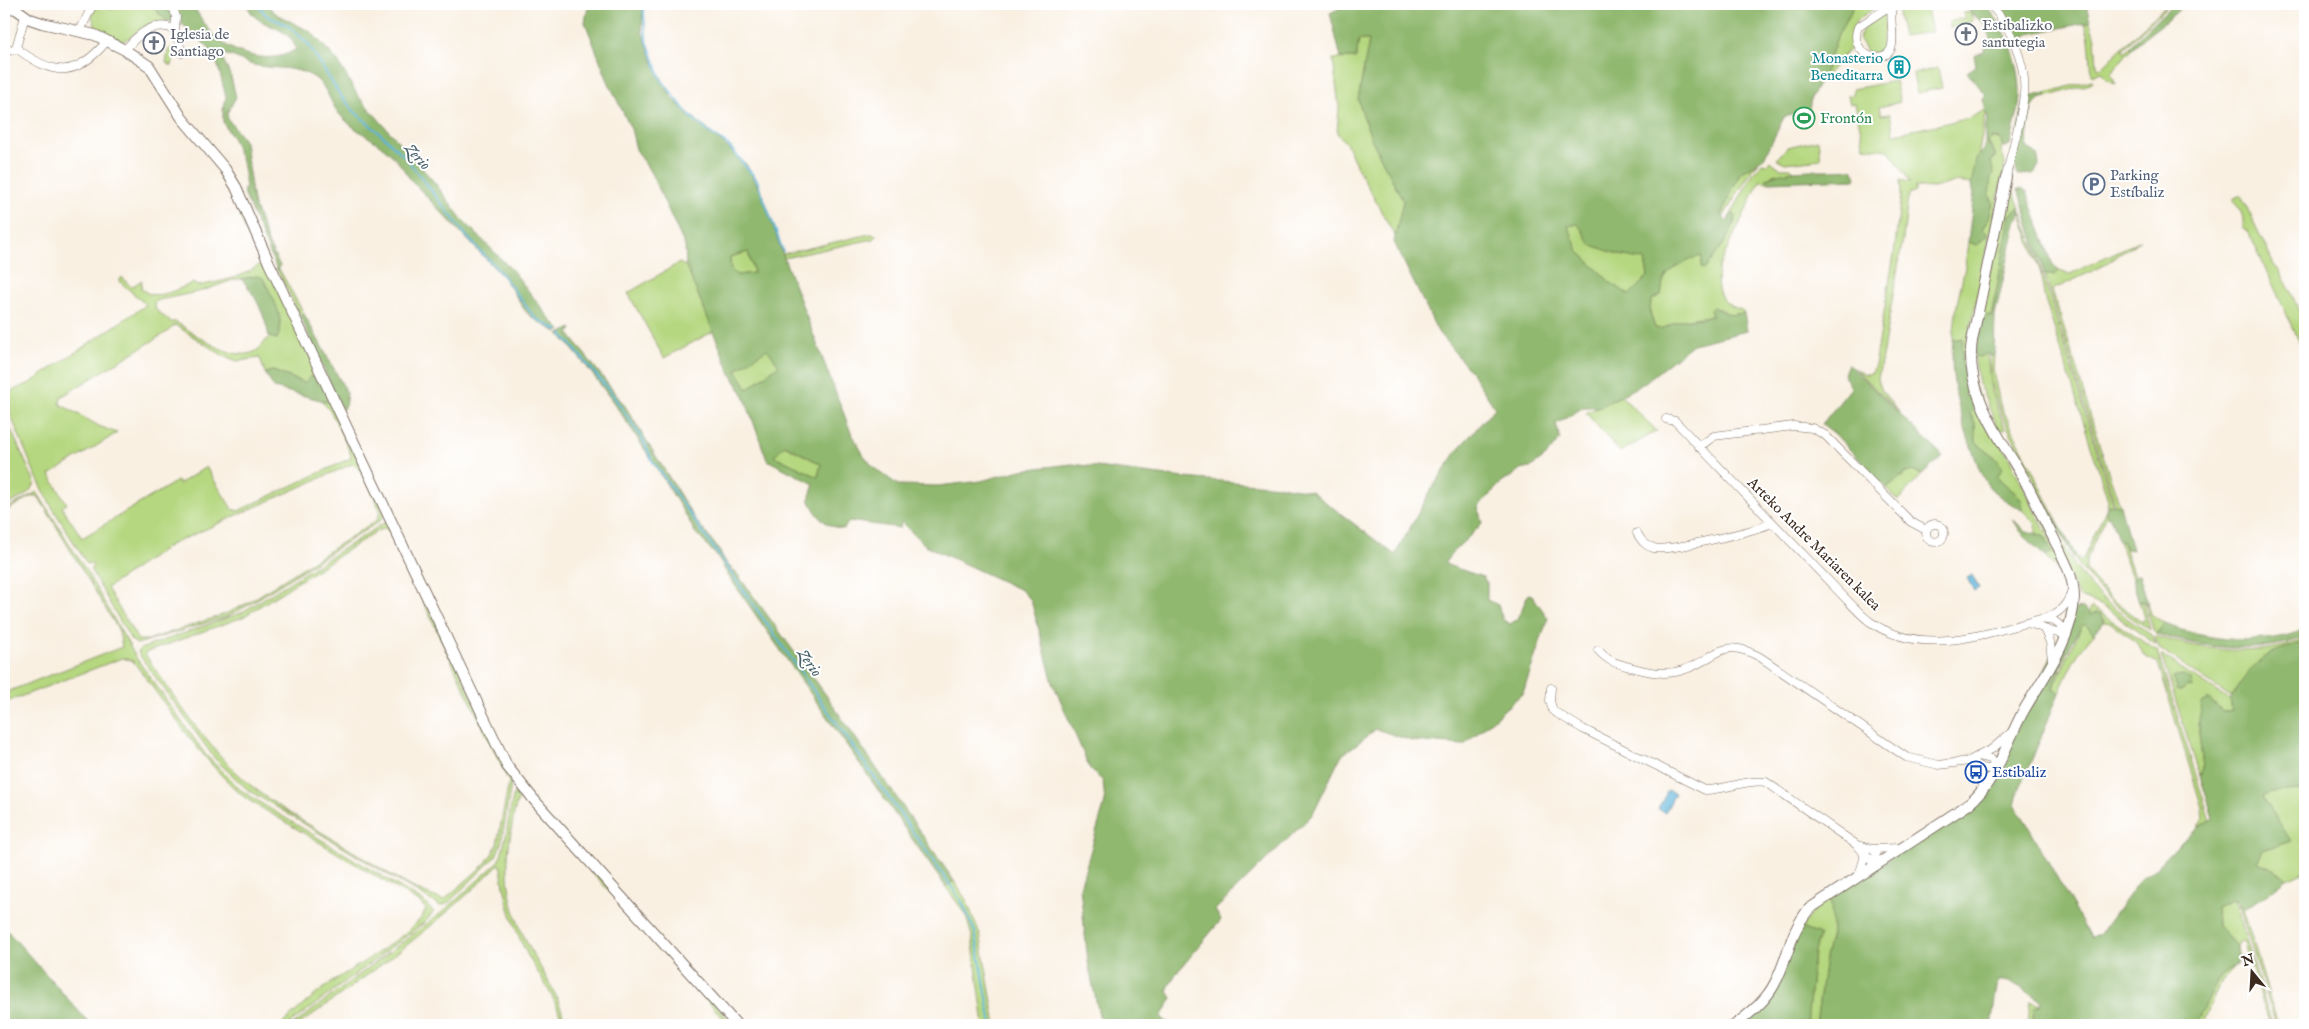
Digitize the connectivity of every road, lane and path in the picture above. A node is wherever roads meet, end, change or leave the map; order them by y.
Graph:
1 (93, 4) edge
2 (172, 4) edge
3 (1893, 4) edge
4 (1989, 4) edge
5 (4, 7) edge
6 (25, 16) junction
7 (175, 30) junction
8 (80, 31) junction
9 (107, 41) junction
10 (16, 48) junction
11 (125, 50) junction
12 (4, 53) edge
13 (182, 53) dead end
14 (2006, 176) joint
15 (1666, 419) dead end
16 (1699, 448) junction
17 (1772, 523) junction
18 (1926, 530) dead end
19 (1637, 533) dead end
20 (2073, 586) junction
21 (2040, 619) junction
22 (2025, 623) junction
23 (2044, 629) junction
24 (2066, 633) junction
25 (1598, 650) dead end
26 (2052, 663) junction
27 (1551, 688) dead end
28 (2013, 731) junction
29 (1978, 756) junction
30 (1968, 761) junction
31 (1978, 767) junction
32 (1996, 768) junction
33 (1981, 794) junction
34 (1857, 845) junction
35 (1902, 847) junction
36 (1872, 849) junction
37 (1863, 852) junction
38 (1875, 865) junction
39 (1859, 875) junction
40 (737, 1025) edge
41 (1735, 1025) edge

1 - 8 street
2 - 7 street
3 - 3 street
4 - 14 street
5 - 6 street
6 - 8 street
6 - 10 street
7 - 11 street
7 - 13 street
8 - 9 street
9 - 10 street
9 - 11 street
10 - 12 street
11 - 40 street
14 - 20 street
15 - 16 street, Arteko Andre Mariaren kalea
16 - 17 street, Arteko Andre Mariaren kalea
16 - 18 street
17 - 19 street
17 - 22 street, Arteko Andre Mariaren kalea
20 - 21 street, Arteko Andre Mariaren kalea
20 - 24 street
21 - 22 street, Arteko Andre Mariaren kalea
21 - 24 street
22 - 23 street, Arteko Andre Mariaren kalea
23 - 24 street, Arteko Andre Mariaren kalea
23 - 26 street
24 - 26 street
25 - 30 street
26 - 28 street
27 - 34 street
28 - 29 street
28 - 32 street
29 - 30 street
29 - 32 street
30 - 31 street
31 - 32 street
31 - 33 street
32 - 33 street
33 - 35 street
34 - 36 street
34 - 37 street
35 - 36 street
35 - 38 street
36 - 38 street
37 - 38 street
37 - 39 street
38 - 39 street
39 - 41 street

